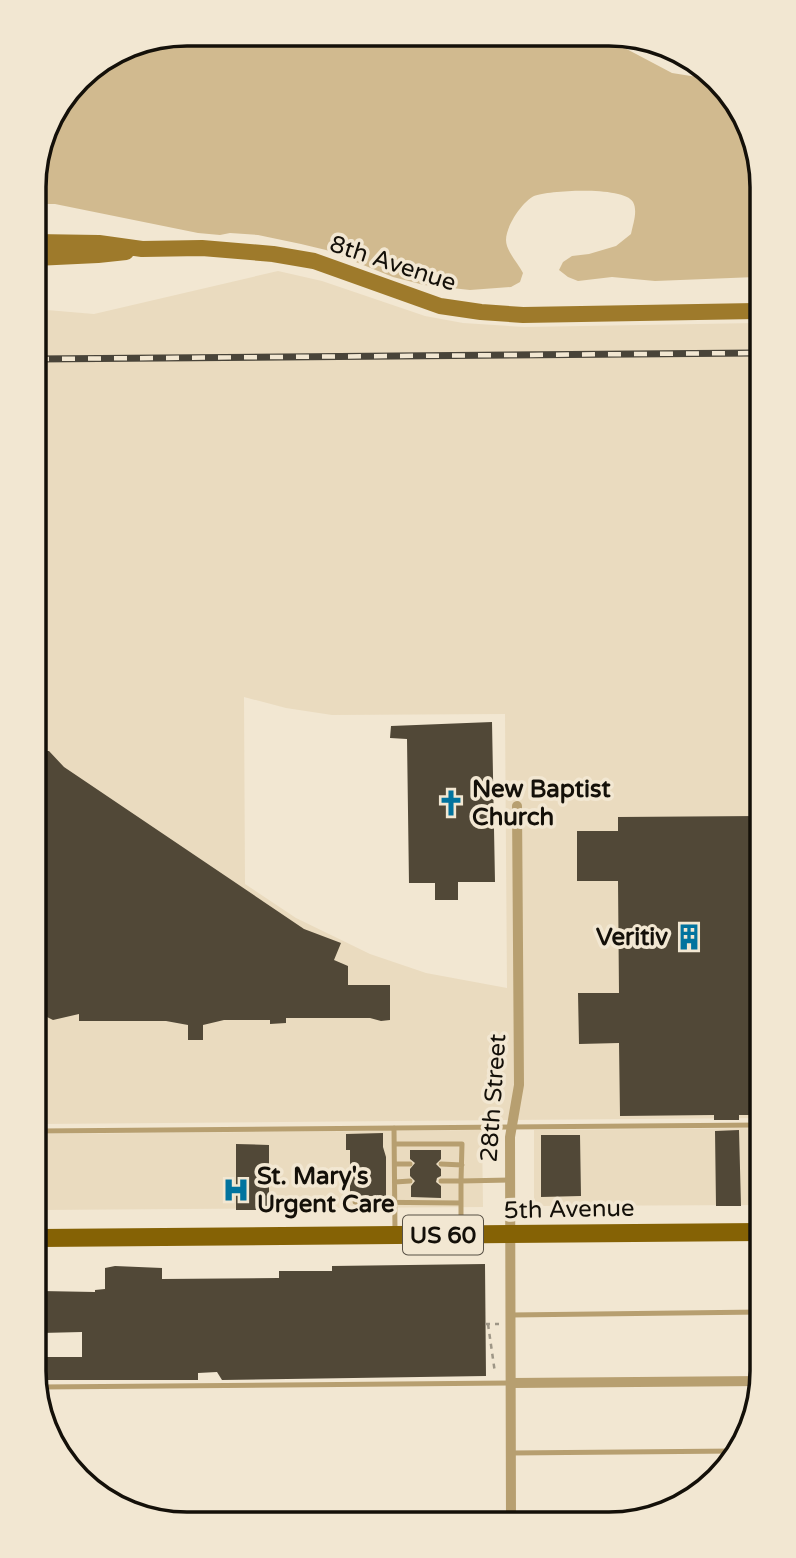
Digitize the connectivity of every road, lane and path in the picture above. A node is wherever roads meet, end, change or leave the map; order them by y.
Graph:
1 (46, 242) edge
2 (142, 248) junction
3 (46, 258) edge
4 (750, 311) edge
5 (517, 806) dead end
6 (750, 1125) edge
7 (511, 1126) junction
8 (456, 1127) junction
9 (394, 1128) junction
10 (46, 1131) edge
11 (395, 1144) junction
12 (457, 1144) junction
13 (395, 1164) junction
14 (410, 1164) dead end
15 (441, 1164) dead end
16 (462, 1165) junction
17 (509, 1180) junction
18 (411, 1181) dead end
19 (441, 1181) dead end
20 (461, 1181) junction
21 (395, 1182) junction
22 (355, 1202) dead end
23 (394, 1202) junction
24 (461, 1203) junction
25 (750, 1232) edge
26 (510, 1234) junction
27 (395, 1235) junction
28 (461, 1235) junction
29 (46, 1238) edge
30 (750, 1312) edge
31 (511, 1315) junction
32 (496, 1325) dead end
33 (498, 1375) dead end
34 (750, 1381) edge
35 (512, 1383) junction
36 (47, 1387) edge
37 (725, 1451) edge
38 (511, 1452) junction
39 (511, 1512) edge

1 - 2 main road, 8th Avenue
2 - 3 main road, 8th Avenue
2 - 4 main road, 8th Avenue
5 - 7 street, 28th Street
6 - 7 lane
7 - 8 lane
7 - 17 street, 28th Street
8 - 9 lane
8 - 12 lane
9 - 10 lane
9 - 11 lane
11 - 12 lane
11 - 13 lane
12 - 16 lane
13 - 14 lane
13 - 21 lane
15 - 16 lane
16 - 20 lane
17 - 20 lane
17 - 26 street, 28th Street
18 - 21 lane
19 - 20 lane
20 - 24 lane
21 - 23 lane
22 - 23 lane
23 - 24 lane
23 - 27 lane
24 - 28 lane
25 - 26 main road, 5th Avenue / US 60
26 - 28 main road, 5th Avenue / US 60
26 - 31 street, 28th Street
27 - 28 main road, 5th Avenue / US 60
27 - 29 main road, 5th Avenue / US 60
30 - 31 lane
31 - 35 street, 28th Street
32 - 33 path
34 - 35 street
35 - 36 lane
35 - 38 street, 28th Street
37 - 38 lane
38 - 39 street, 28th Street

